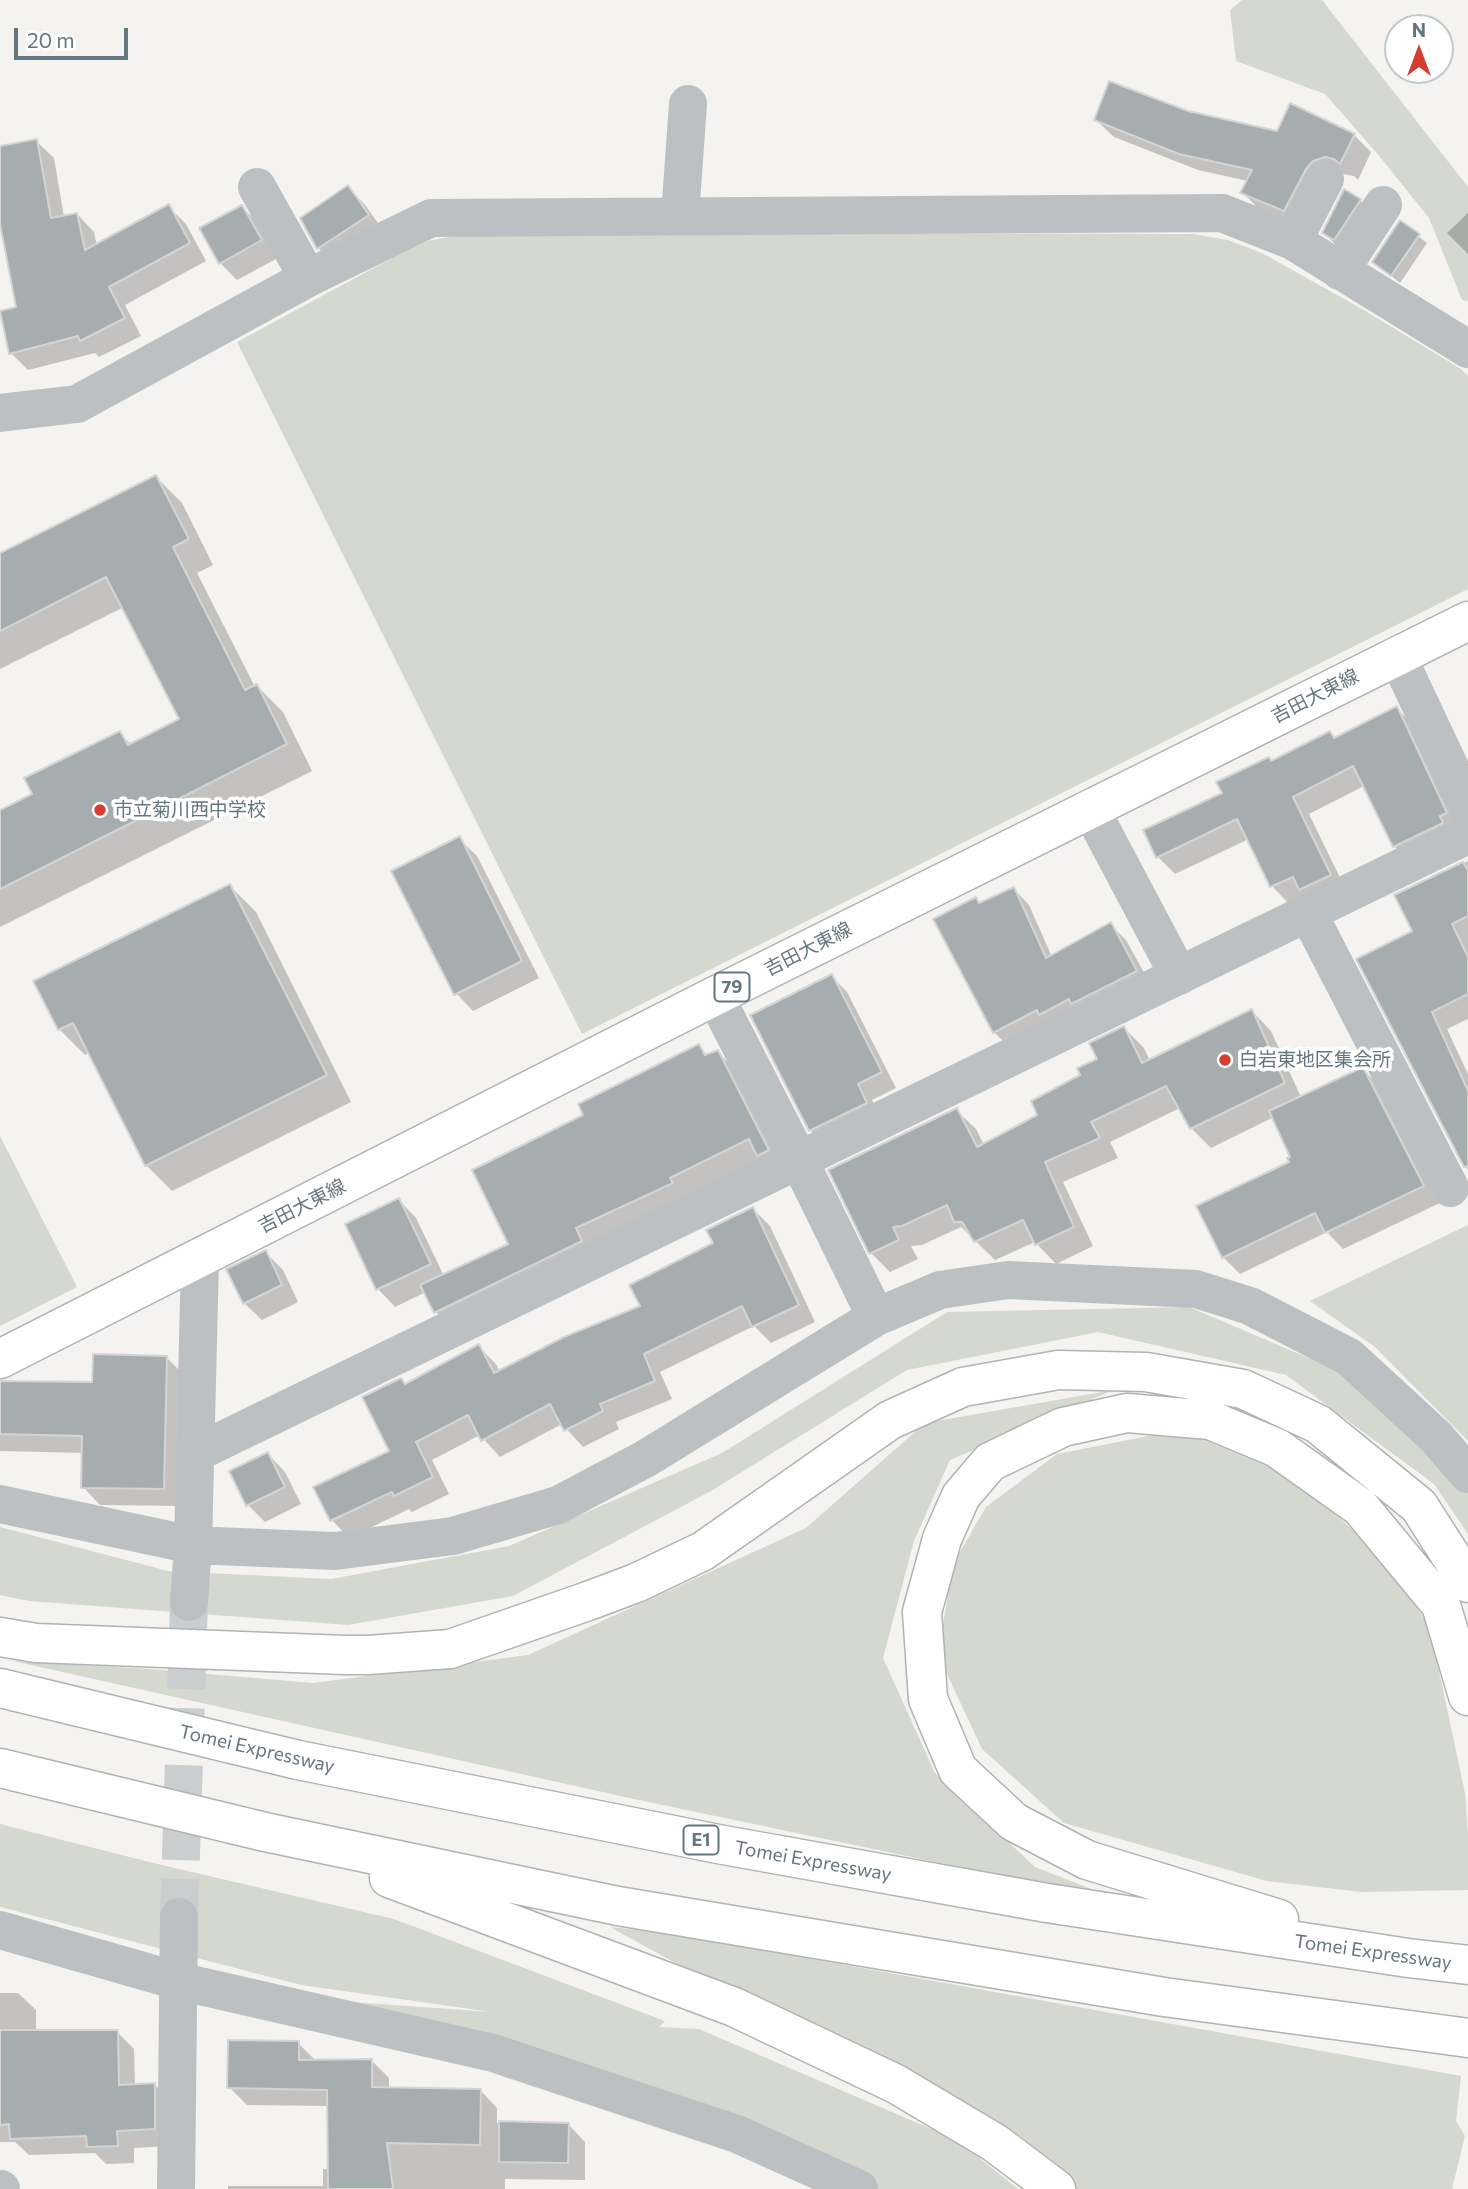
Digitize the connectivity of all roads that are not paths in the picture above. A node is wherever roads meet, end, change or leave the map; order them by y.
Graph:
1 (688, 104) dead end
2 (1325, 179) dead end
3 (257, 187) dead end
4 (1383, 205) dead end
5 (680, 216) junction
6 (1293, 241) junction
7 (1340, 271) junction
8 (308, 278) junction
9 (1468, 349) edge
10 (0, 413) edge
11 (1468, 621) edge
12 (1396, 655) junction
13 (1468, 806) edge
14 (1090, 808) junction
15 (1468, 835) edge
16 (1308, 913) junction
17 (1179, 976) junction
18 (715, 996) junction
19 (799, 1160) junction
20 (1450, 1188) dead end
21 (200, 1258) junction
22 (876, 1317) junction
23 (0, 1359) edge
24 (194, 1454) junction
25 (1468, 1474) edge
26 (0, 1504) edge
27 (193, 1545) junction
28 (1468, 1583) edge
29 (189, 1602) tunnel mouth
30 (0, 1637) edge
31 (0, 1688) edge
32 (1468, 1696) edge
33 (0, 1768) edge
34 (265, 1832) junction
35 (179, 1917) tunnel mouth
36 (0, 1930) edge
37 (1408, 1958) junction
38 (1468, 1965) edge
39 (178, 1982) junction
40 (1468, 2038) edge
41 (176, 2189) edge
42 (859, 2189) edge
43 (1056, 2189) edge

1 - 5 street
2 - 6 street
3 - 8 street
4 - 7 street
5 - 6 street
5 - 8 street
6 - 7 street
7 - 9 street
8 - 10 street
11 - 12 main road, 吉田大東線 / 79
12 - 13 street
12 - 14 main road, 吉田大東線 / 79
14 - 17 street
14 - 18 main road, 吉田大東線 / 79
15 - 16 street
16 - 17 street
16 - 20 street
17 - 19 street
18 - 19 street
18 - 21 main road, 吉田大東線 / 79
19 - 22 street
19 - 24 street
21 - 23 main road, 吉田大東線 / 79
21 - 24 street
22 - 25 street
22 - 27 street
24 - 27 street
26 - 27 street
27 - 29 street
28 - 30 main road
31 - 37 main road, Tomei Expressway / E1
32 - 37 main road
33 - 34 main road
34 - 40 main road
34 - 43 main road
35 - 39 street
36 - 39 street
37 - 38 main road, Tomei Expressway / E1
39 - 41 street
39 - 42 street

